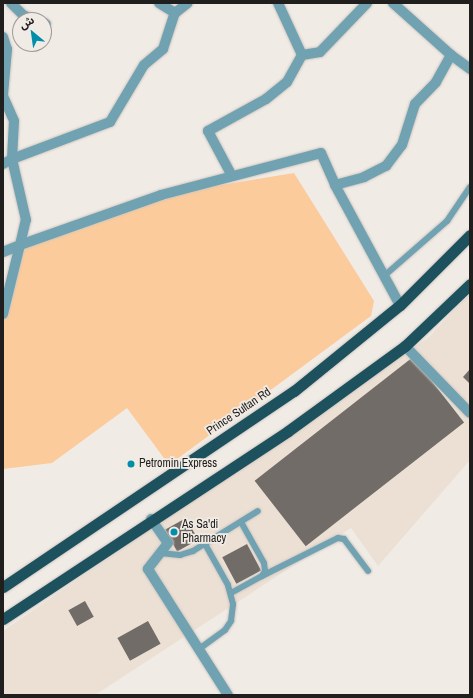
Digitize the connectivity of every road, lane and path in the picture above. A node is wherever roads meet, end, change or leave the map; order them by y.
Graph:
1 (11, 3) edge
2 (158, 3) edge
3 (188, 3) edge
4 (278, 3) edge
5 (367, 3) edge
6 (393, 3) edge
7 (20, 12) edge
8 (175, 13) junction
9 (3, 37) edge
10 (302, 55) junction
11 (451, 55) junction
12 (470, 69) edge
13 (3, 96) edge
14 (8, 162) edge
15 (232, 176) junction
16 (335, 185) junction
17 (470, 187) edge
18 (470, 235) edge
19 (20, 245) junction
20 (3, 252) edge
21 (384, 276) junction
22 (470, 284) edge
23 (400, 305) junction
24 (3, 314) edge
25 (406, 346) junction
26 (470, 414) edge
27 (258, 511) dead end
28 (151, 519) junction
29 (241, 522) junction
30 (205, 544) junction
31 (160, 553) junction
32 (368, 571) dead end
33 (262, 576) junction
34 (3, 587) edge
35 (231, 594) junction
36 (3, 619) edge
37 (199, 649) junction
38 (228, 695) edge

1 - 7 street
2 - 8 street
3 - 8 street
4 - 10 street
5 - 10 street
6 - 11 street
8 - 14 street
9 - 13 street
10 - 15 street
11 - 12 street
11 - 16 street
13 - 14 street
14 - 19 street
15 - 16 street
15 - 19 street
16 - 21 street
17 - 21 lane
18 - 23 highway, Prince Sultan Rd
19 - 20 street
19 - 24 street
21 - 23 street
22 - 25 highway
23 - 34 highway, Prince Sultan Rd
25 - 26 street
25 - 28 highway
27 - 29 lane
28 - 31 street
28 - 36 highway
29 - 30 lane
29 - 33 lane
30 - 31 lane
30 - 35 lane
31 - 37 street
32 - 33 lane
33 - 35 lane
35 - 37 lane
37 - 38 street

